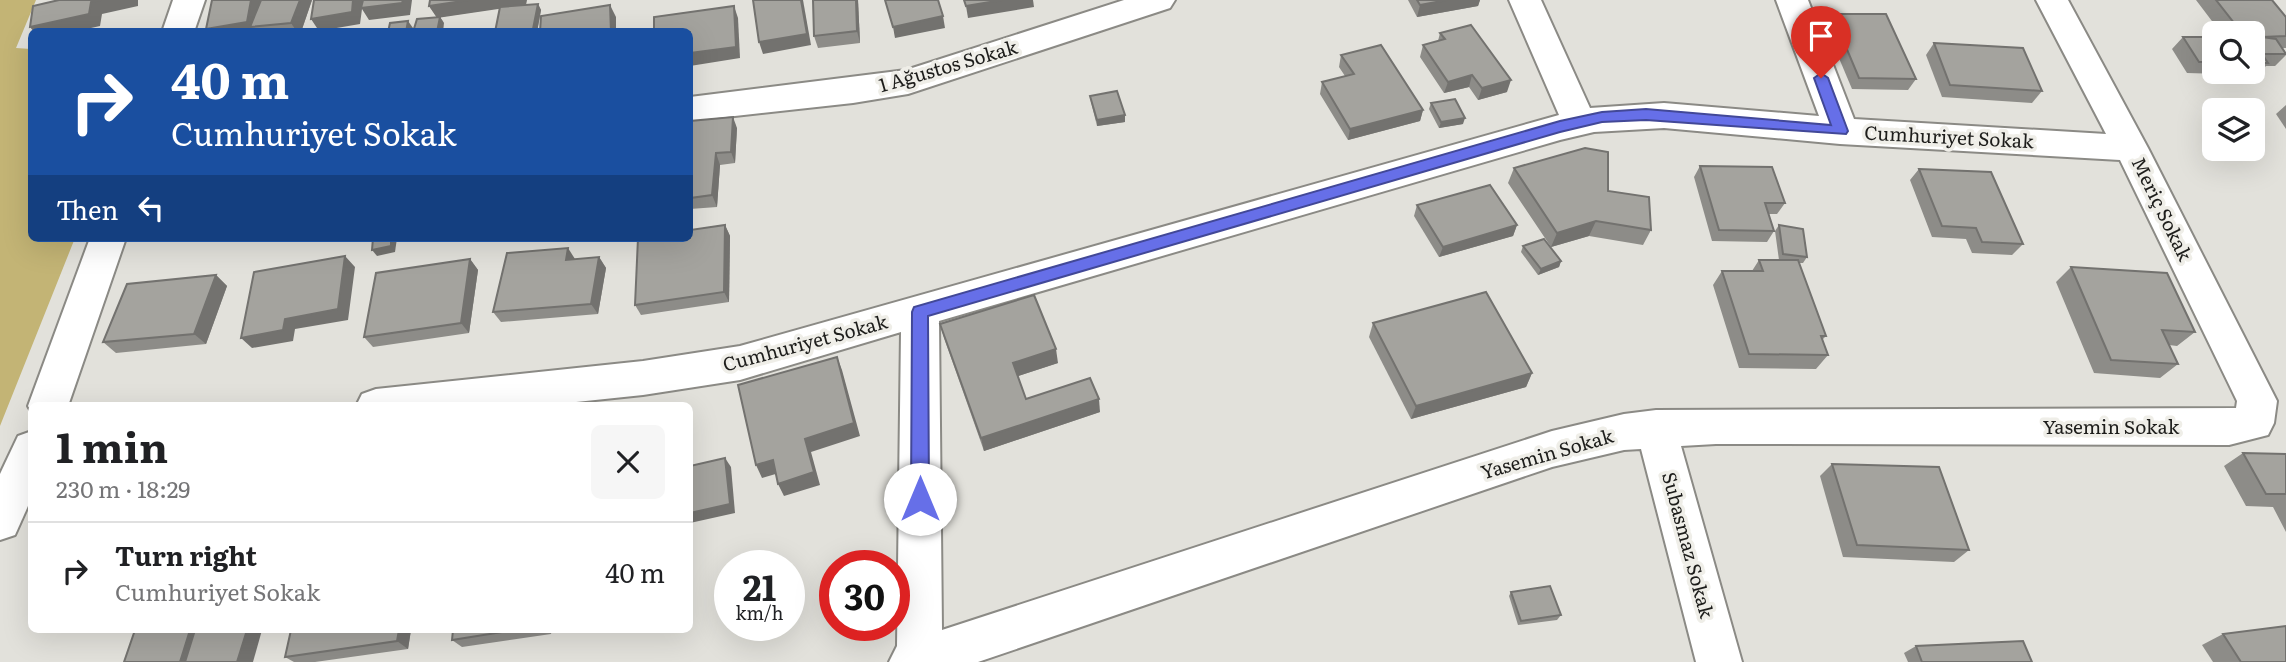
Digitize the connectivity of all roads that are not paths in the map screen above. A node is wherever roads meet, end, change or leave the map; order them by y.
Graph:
1 (189, 0) edge
2 (1159, 0) edge
3 (1525, 0) edge
4 (1792, 0) edge
5 (2052, 0) edge
6 (179, 28) edge
7 (693, 109) edge
8 (1579, 122) junction
9 (1841, 131) junction
10 (2131, 148) junction
11 (107, 242) edge
12 (920, 312) junction
13 (49, 402) edge
14 (414, 402) edge
15 (2254, 422) joint
16 (1656, 428) junction
17 (28, 458) edge
18 (0, 521) edge
19 (916, 661) edge
20 (1719, 662) edge

1 - 6 street
2 - 7 street, 1 Ağustos Sokak
3 - 8 street
4 - 9 street
5 - 10 street, Meriç Sokak
8 - 9 street, Cumhuriyet Sokak
8 - 12 street, Cumhuriyet Sokak
9 - 10 street, Cumhuriyet Sokak
10 - 15 street, Meriç Sokak
11 - 13 street
12 - 14 street, Cumhuriyet Sokak
12 - 19 street
15 - 16 street, Yasemin Sokak
16 - 19 street, Yasemin Sokak
16 - 20 street, Subasmaz Sokak
17 - 18 street

